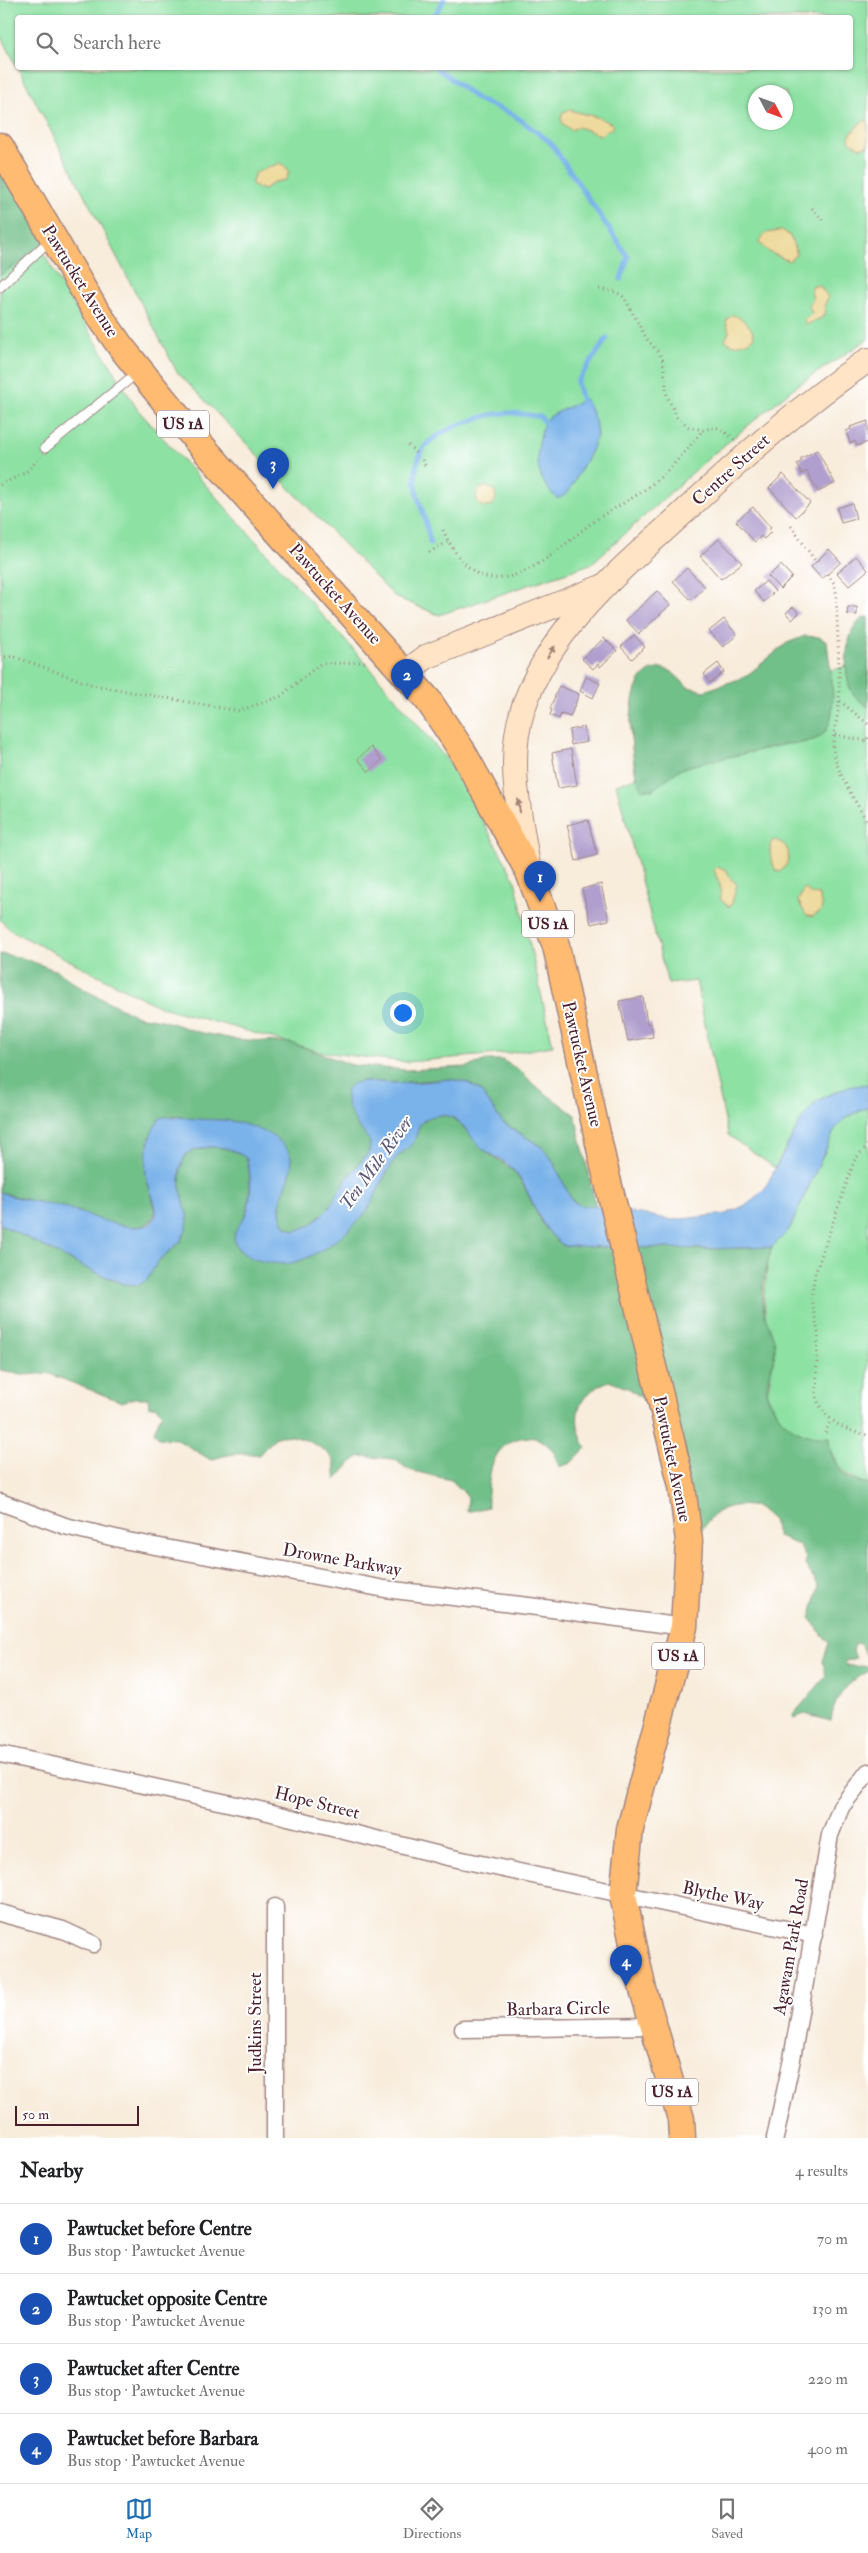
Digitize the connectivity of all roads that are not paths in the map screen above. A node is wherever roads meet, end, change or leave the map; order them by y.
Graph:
1 (0, 146) edge
2 (53, 237) junction
3 (0, 287) edge
4 (868, 360) edge
5 (139, 371) junction
6 (45, 448) road end
7 (601, 588) junction
8 (400, 667) junction
9 (528, 872) junction
10 (0, 1502) edge
11 (684, 1627) junction
12 (0, 1754) edge
13 (868, 1772) edge
14 (623, 1895) junction
15 (275, 1907) dead end
16 (0, 1913) edge
17 (814, 1935) junction
18 (93, 1944) dead end
19 (653, 2026) junction
20 (463, 2029) dead end
21 (275, 2138) edge
22 (682, 2138) edge
23 (775, 2138) edge

1 - 2 main road, Pawtucket Avenue / US 1A
2 - 3 lane
2 - 5 main road, Pawtucket Avenue / US 1A
4 - 7 main road, Centre Street
5 - 6 lane
5 - 8 main road, Pawtucket Avenue / US 1A
7 - 8 main road, Centre Street
9 -> 7 main road, Centre Street
8 - 9 main road, Pawtucket Avenue / US 1A
9 - 11 main road, Pawtucket Avenue / US 1A
10 - 11 street, Drowne Parkway
11 - 14 main road, Pawtucket Avenue / US 1A
12 - 14 street, Hope Street
13 - 17 street, Agawam Park Road
14 - 17 street, Blythe Way
14 - 19 main road, Pawtucket Avenue / US 1A
15 - 21 street, Judkins Street
16 - 18 street
17 - 23 street, Agawam Park Road
19 - 20 street, Barbara Circle
19 - 22 main road, Pawtucket Avenue / US 1A

